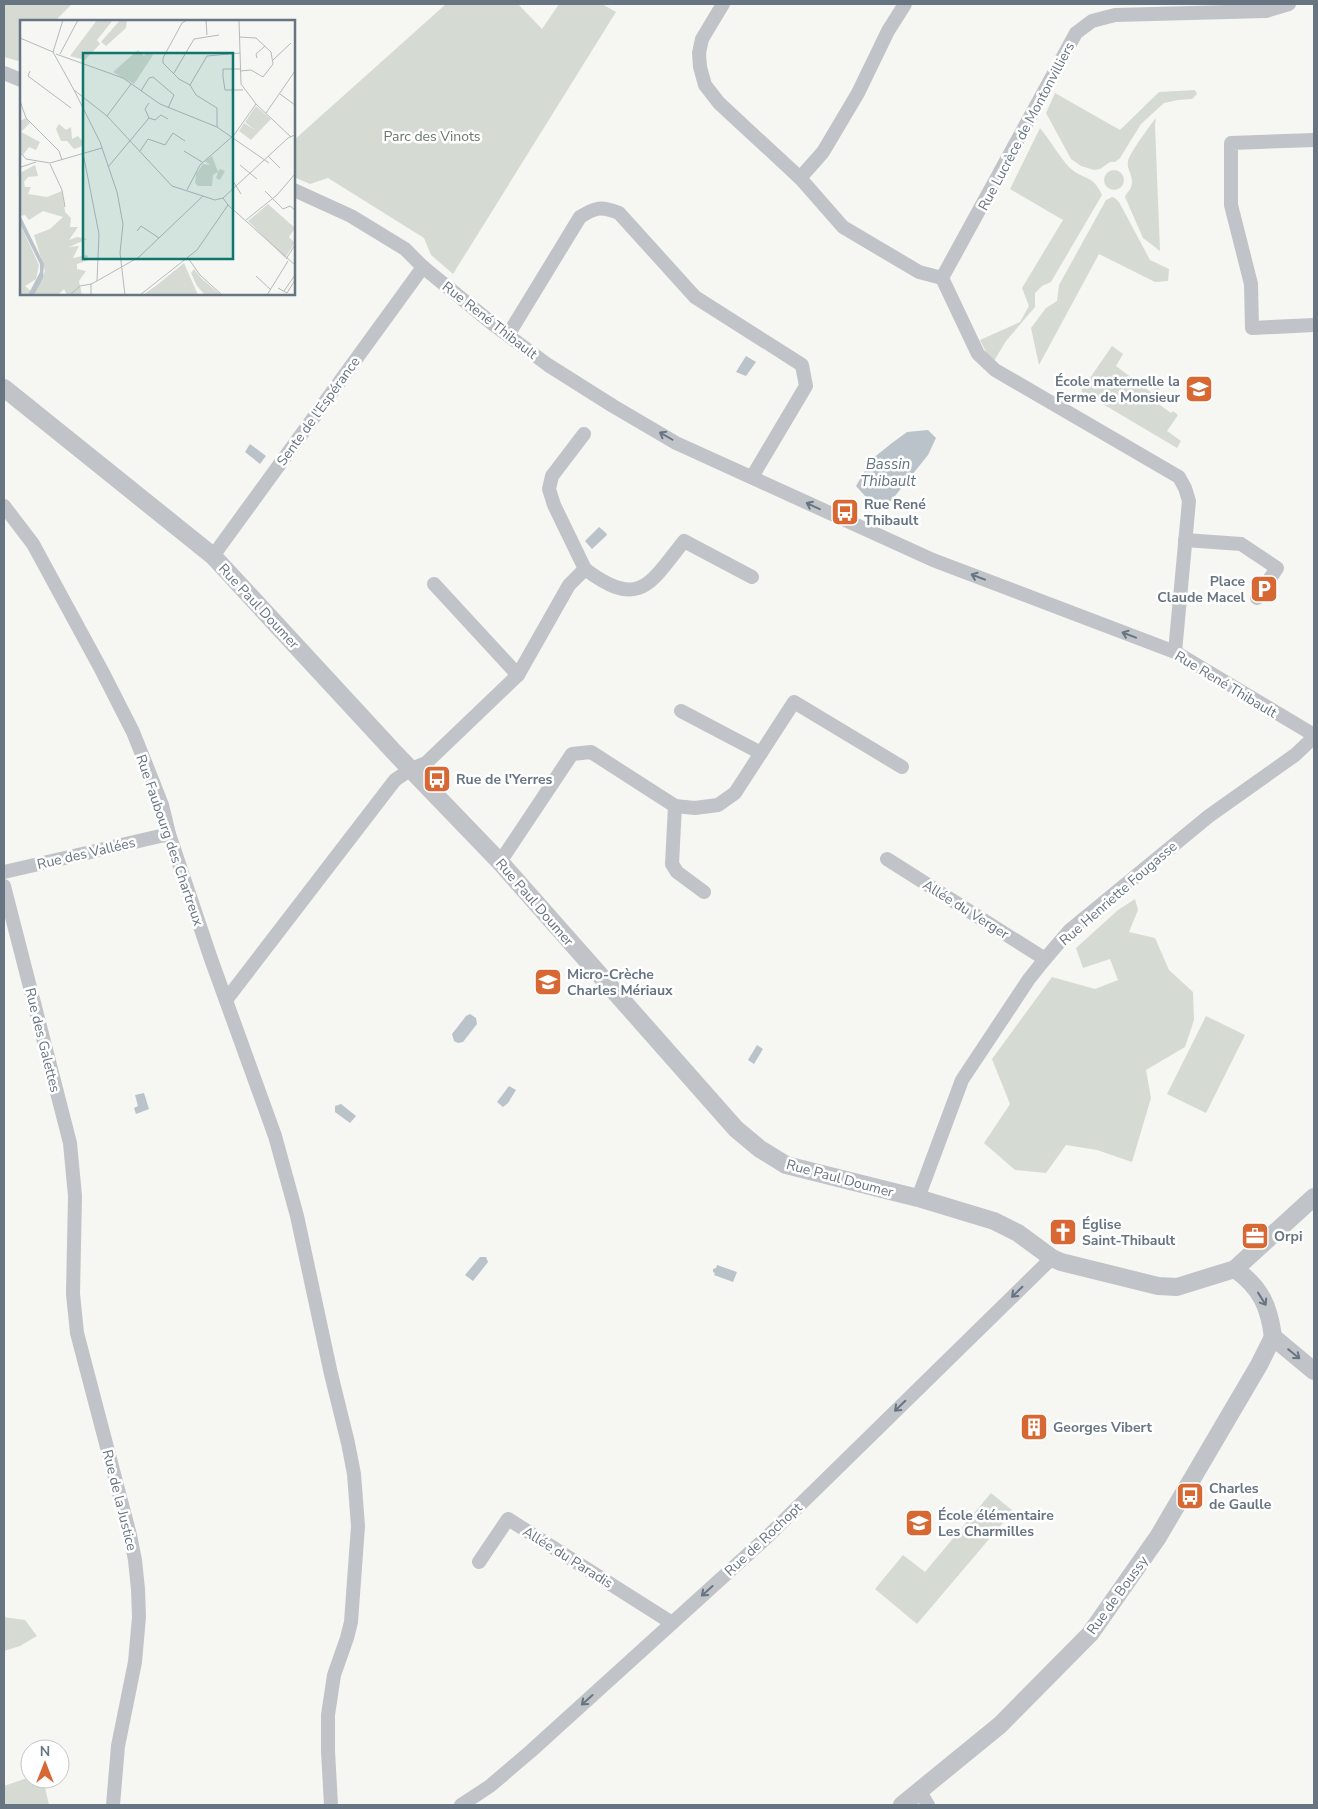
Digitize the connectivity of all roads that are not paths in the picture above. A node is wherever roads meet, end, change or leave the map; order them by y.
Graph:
1 (723, 4) edge
2 (905, 4) edge
3 (1289, 4) edge
4 (4, 73) edge
5 (20, 80) edge
6 (1314, 140) edge
7 (800, 178) junction
8 (295, 190) edge
9 (423, 267) junction
10 (942, 278) junction
11 (1314, 325) edge
12 (508, 335) junction
13 (4, 388) edge
14 (584, 434) dead end
15 (752, 477) junction
16 (4, 506) edge
17 (1185, 540) junction
18 (212, 556) junction
19 (585, 569) junction
20 (752, 576) dead end
21 (434, 584) dead end
22 (1257, 598) dead end
23 (1175, 652) junction
24 (518, 675) junction
25 (682, 711) dead end
26 (1314, 736) edge
27 (761, 753) junction
28 (902, 768) dead end
29 (412, 769) junction
30 (675, 806) junction
31 (169, 834) junction
32 (887, 858) dead end
33 (500, 862) junction
34 (4, 872) edge
35 (4, 886) edge
36 (704, 892) dead end
37 (1045, 959) junction
38 (226, 1000) junction
39 (75, 1196) joint
40 (1314, 1197) edge
41 (918, 1198) junction
42 (1052, 1258) junction
43 (1235, 1269) junction
44 (1273, 1337) junction
45 (1314, 1371) edge
46 (479, 1562) dead end
47 (672, 1623) junction
48 (924, 1798) edge
49 (113, 1805) edge
50 (331, 1805) edge
51 (461, 1805) edge
52 (902, 1805) edge

1 - 7 street
2 - 7 street
3 - 10 street, Rue Lucrèce de Montonvilliers
4 - 5 street
6 - 11 street
7 - 10 street
8 - 9 street, Rue René Thibault
9 - 12 street, Rue René Thibault
9 - 18 street, Sente de l'Espérance
10 - 17 street
15 -> 12 street, Rue René Thibault
12 - 15 street
13 - 18 street, Rue Paul Doumer
14 - 19 street
23 -> 15 street, Rue René Thibault
16 - 31 street, Rue Faubourg des Chartreux
17 - 22 street
17 - 23 street
18 - 29 street, Rue Paul Doumer
19 - 20 street
19 - 24 street
21 - 24 street
23 - 26 street, Rue René Thibault
24 - 29 street
25 - 27 street
26 - 37 street, Rue Henriette Fougasse
27 - 28 street
27 - 30 street
29 - 33 street, Rue Paul Doumer
29 - 38 street
30 - 33 street
30 - 36 street
31 - 34 street, Rue des Vallées
31 - 38 street, Rue Faubourg des Chartreux
32 - 37 street, Allée du Verger
33 - 41 street, Rue Paul Doumer
35 - 39 street, Rue des Galettes
37 - 41 street, Rue Henriette Fougasse
38 - 50 street, Rue Faubourg des Chartreux
39 - 49 street, Rue de la Justice
40 - 43 street
41 - 42 street, Rue Paul Doumer
42 - 43 street, Rue Paul Doumer
42 -> 47 street, Rue de Rochopt
43 -> 44 street
44 -> 45 street
44 - 48 street, Rue de Boussy
46 - 47 street, Allée du Paradis
47 -> 51 street, Rue de Rochopt
48 - 52 street, Rue de Boussy

